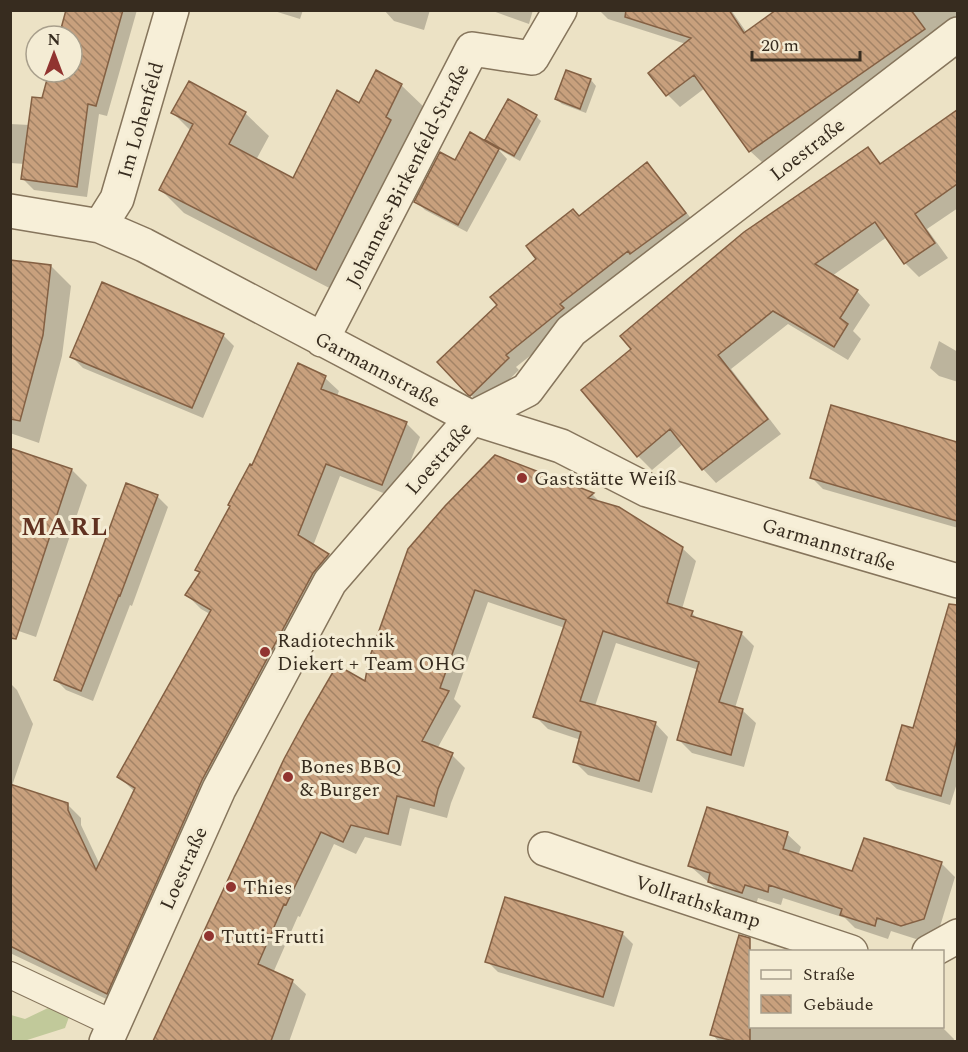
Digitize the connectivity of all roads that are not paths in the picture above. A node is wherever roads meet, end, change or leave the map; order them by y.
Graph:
1 (172, 10) edge
2 (560, 10) edge
3 (957, 34) edge
4 (10, 211) edge
5 (100, 226) junction
6 (322, 340) junction
7 (472, 418) junction
8 (957, 582) edge
9 (545, 849) dead end
10 (957, 936) edge
11 (848, 950) edge
12 (931, 950) edge
13 (10, 975) edge
14 (110, 1033) edge

1 - 5 street, Im Lohenfeld
2 - 6 street, Johannes-Birkenfeld-Straße
3 - 7 street, Loestraße
4 - 5 street, Garmannstraße
5 - 6 street, Garmannstraße
6 - 7 street, Garmannstraße
7 - 8 street, Garmannstraße
7 - 14 street, Loestraße
9 - 11 street, Vollrathskamp
10 - 12 street
13 - 14 street

